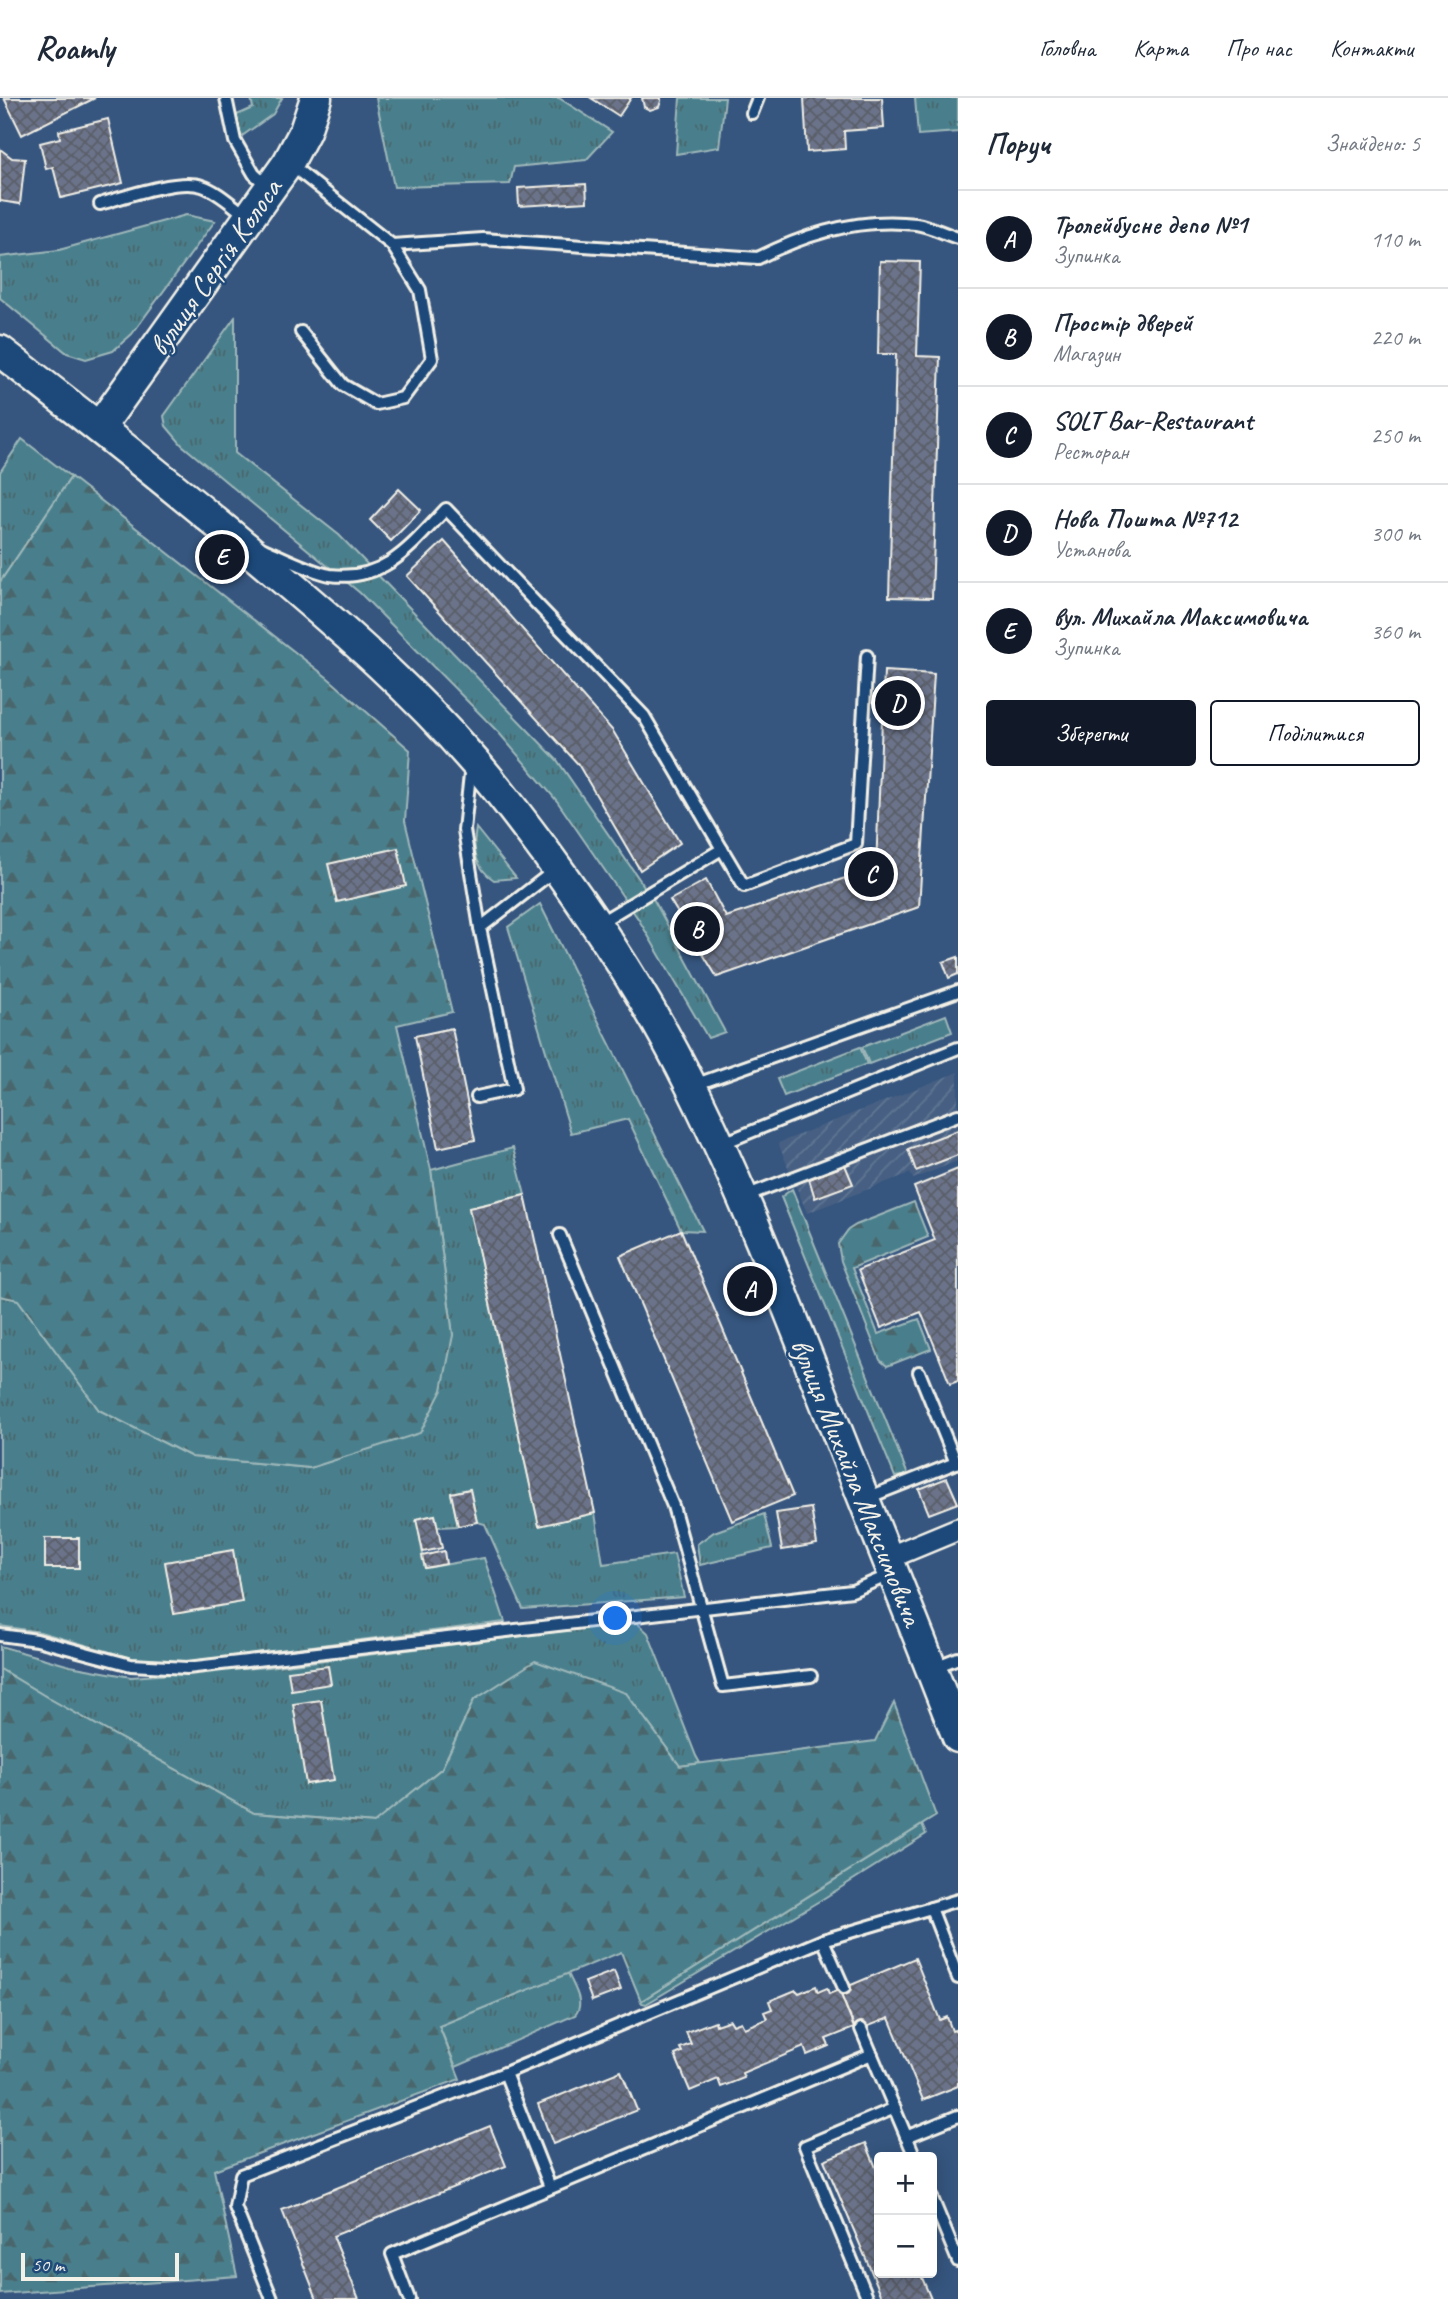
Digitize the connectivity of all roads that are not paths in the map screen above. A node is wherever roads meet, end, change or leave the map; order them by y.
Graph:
1 (226, 98) edge
2 (316, 98) edge
3 (758, 98) edge
4 (752, 113) dead end
5 (288, 163) junction
6 (270, 189) junction
7 (100, 204) dead end
8 (249, 218) junction
9 (958, 238) edge
10 (392, 245) junction
11 (301, 332) dead end
12 (0, 351) edge
13 (99, 428) junction
14 (236, 538) junction
15 (867, 656) dead end
16 (472, 758) junction
17 (722, 849) junction
18 (557, 868) junction
19 (597, 925) junction
20 (480, 928) junction
21 (958, 990) edge
22 (958, 1048) edge
23 (691, 1086) junction
24 (477, 1097) dead end
25 (958, 1115) edge
26 (719, 1145) junction
27 (742, 1197) junction
28 (560, 1235) dead end
29 (919, 1372) dead end
30 (957, 1463) edge
31 (864, 1499) junction
32 (958, 1529) edge
33 (891, 1566) junction
34 (700, 1608) junction
35 (0, 1635) edge
36 (945, 1663) edge
37 (811, 1676) dead end
38 (958, 1737) edge
39 (958, 1900) edge
40 (931, 1908) junction
41 (823, 1940) junction
42 (958, 1978) edge
43 (844, 1988) dead end
44 (861, 2029) dead end
45 (872, 2053) junction
46 (505, 2073) junction
47 (895, 2108) junction
48 (958, 2116) edge
49 (906, 2137) junction
50 (913, 2152) edge
51 (550, 2187) junction
52 (937, 2210) edge
53 (958, 2261) edge
54 (272, 2299) edge
55 (410, 2299) edge
56 (868, 2299) edge

1 - 6 lane
2 - 5 main road, вулиця Сергія Колоса
3 - 4 lane
5 - 6 main road, вулиця Сергія Колоса
5 - 10 lane
6 - 8 main road, вулиця Сергія Колоса
7 - 8 lane
8 - 13 main road, вулиця Сергія Колоса
9 - 10 lane
10 - 11 lane
12 - 13 main road, вулиця Михайла Максимовича
13 - 14 main road, вулиця Михайла Максимовича
14 - 16 main road, вулиця Михайла Максимовича
14 - 17 lane
15 - 17 lane
16 - 18 main road, вулиця Михайла Максимовича
16 - 20 lane
17 - 19 lane
18 - 19 main road, вулиця Михайла Максимовича
18 - 20 lane
19 - 23 main road, вулиця Михайла Максимовича
20 - 24 lane
21 - 23 lane
22 - 26 lane
23 - 26 main road, вулиця Михайла Максимовича
25 - 27 lane
26 - 27 main road, вулиця Михайла Максимовича
27 - 31 main road, вулиця Михайла Максимовича
28 - 34 lane
29 - 30 lane
30 - 31 lane
31 - 33 main road, вулиця Михайла Максимовича
32 - 33 street
33 - 34 lane
33 - 36 main road, вулиця Михайла Максимовича
34 - 35 lane
34 - 37 lane
36 - 38 main road, вулиця Михайла Максимовича
39 - 40 lane
40 - 41 lane
40 - 42 lane
41 - 43 lane
41 - 46 lane
44 - 45 lane
45 - 47 lane
45 - 51 lane
46 - 51 lane
46 - 54 lane
47 - 49 lane
47 - 56 lane
48 - 49 lane
49 - 50 lane
51 - 55 lane
52 - 53 lane

